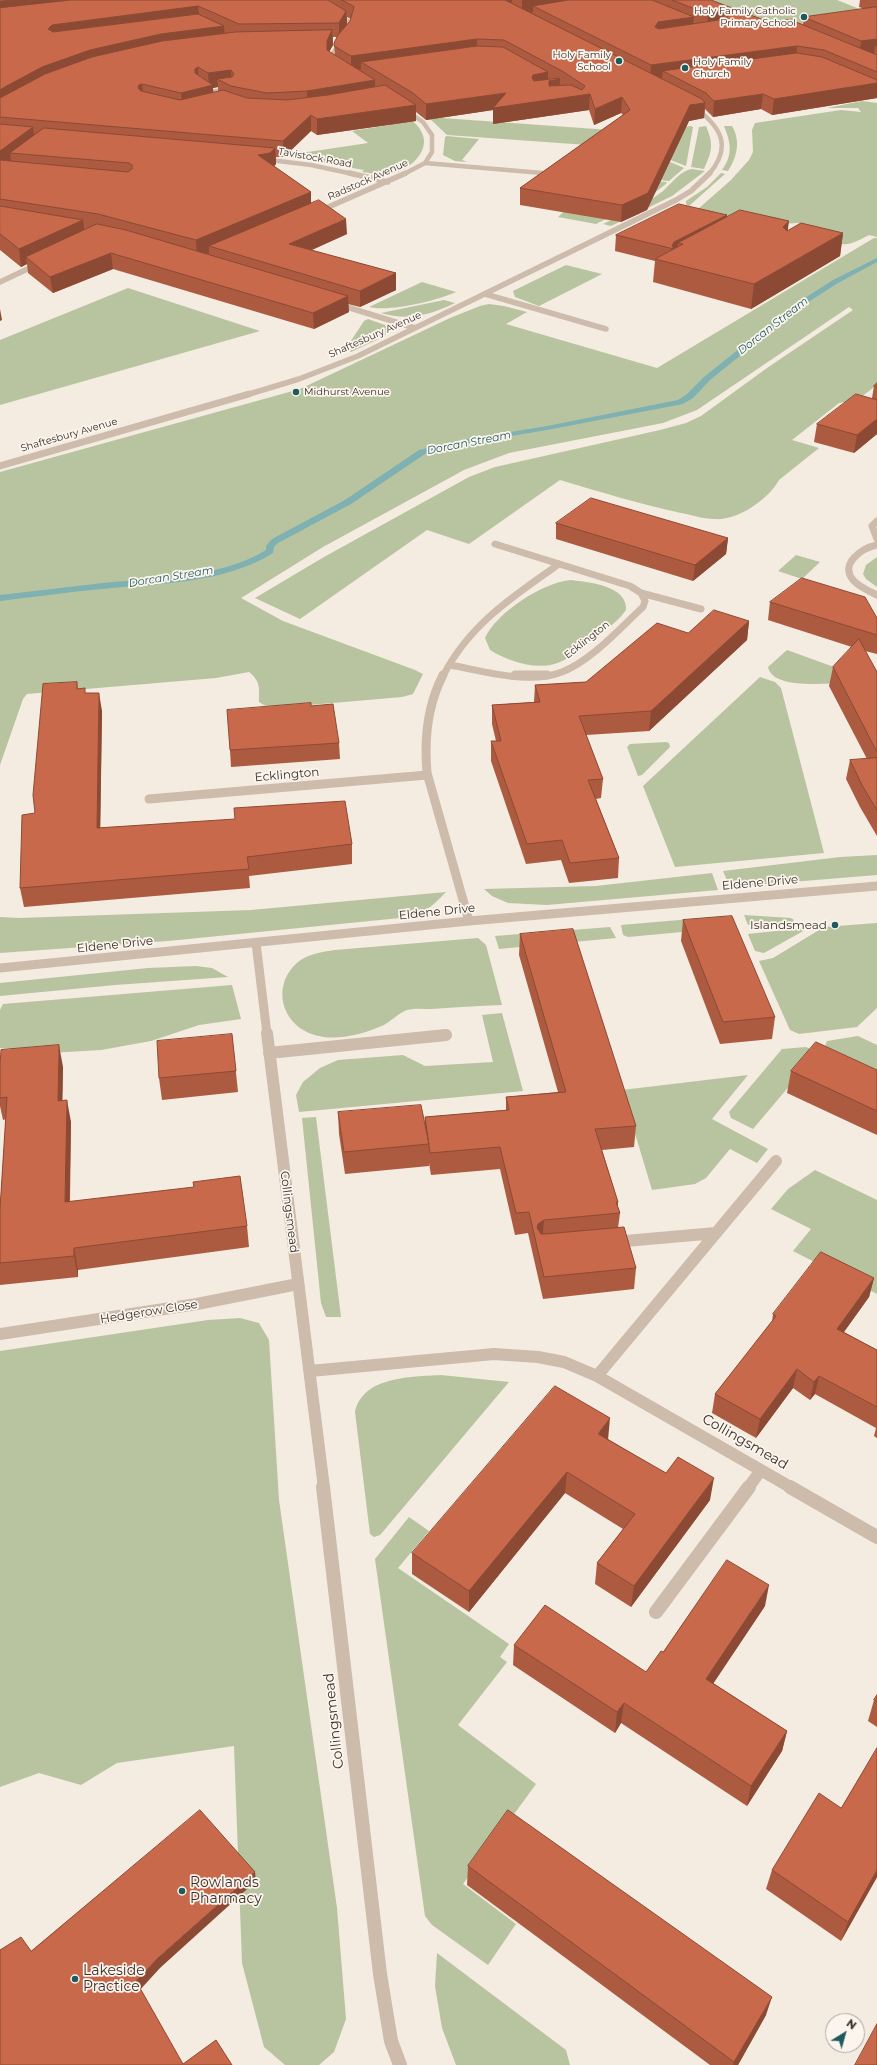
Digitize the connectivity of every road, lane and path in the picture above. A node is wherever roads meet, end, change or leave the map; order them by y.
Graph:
1 (312, 0) edge
2 (335, 66) edge
3 (204, 89) edge
4 (231, 89) edge
5 (209, 92) junction
6 (214, 96) edge
7 (688, 103) edge
8 (397, 104) edge
9 (254, 158) edge
10 (424, 163) junction
11 (557, 174) edge
12 (388, 182) junction
13 (667, 205) junction
14 (674, 207) edge
15 (313, 214) edge
16 (49, 259) edge
17 (0, 282) edge
18 (485, 294) junction
19 (327, 301) edge
20 (415, 328) junction
21 (606, 329) dead end
22 (0, 466) edge
23 (877, 521) edge
24 (877, 539) edge
25 (495, 544) dead end
26 (877, 545) edge
27 (559, 564) junction
28 (641, 593) junction
29 (877, 595) edge
30 (701, 609) dead end
31 (450, 665) junction
32 (427, 774) junction
33 (149, 799) dead end
34 (877, 886) edge
35 (470, 921) junction
36 (256, 943) junction
37 (0, 968) edge
38 (446, 1035) dead end
39 (269, 1053) junction
40 (776, 1161) dead end
41 (716, 1233) junction
42 (606, 1243) edge
43 (298, 1284) junction
44 (0, 1334) edge
45 (310, 1371) junction
46 (597, 1376) junction
47 (761, 1470) junction
48 (877, 1537) edge
49 (656, 1612) dead end
50 (400, 2065) edge

1 - 2 street
3 - 5 street
4 - 5 street
5 - 6 street
7 - 13 street, Shaftesbury Avenue
8 - 10 street, Radstock Avenue
9 - 12 street, Tavistock Road
10 - 11 street
10 - 12 street, Radstock Avenue
12 - 15 street, Radstock Avenue
13 - 14 street
13 - 18 street, Shaftesbury Avenue
16 - 17 street
18 - 20 street, Shaftesbury Avenue
18 - 21 street
19 - 20 street
20 - 22 street, Shaftesbury Avenue
23 - 24 street
25 - 27 street
26 - 29 street
27 - 28 street
27 - 31 street
28 - 30 street
28 - 31 street, Ecklington
31 - 32 street
32 - 33 street, Ecklington
32 - 35 street
34 - 35 street, Eldene Drive
35 - 36 street, Eldene Drive
36 - 37 street, Eldene Drive
36 - 39 street, Collingsmead
38 - 39 street
39 - 43 street, Collingsmead
40 - 41 street
41 - 42 street
41 - 46 street
43 - 44 street, Hedgerow Close
43 - 45 street, Collingsmead
45 - 46 street, Collingsmead
45 - 50 street, Collingsmead
46 - 47 street, Collingsmead
47 - 48 street, Collingsmead
47 - 49 street

